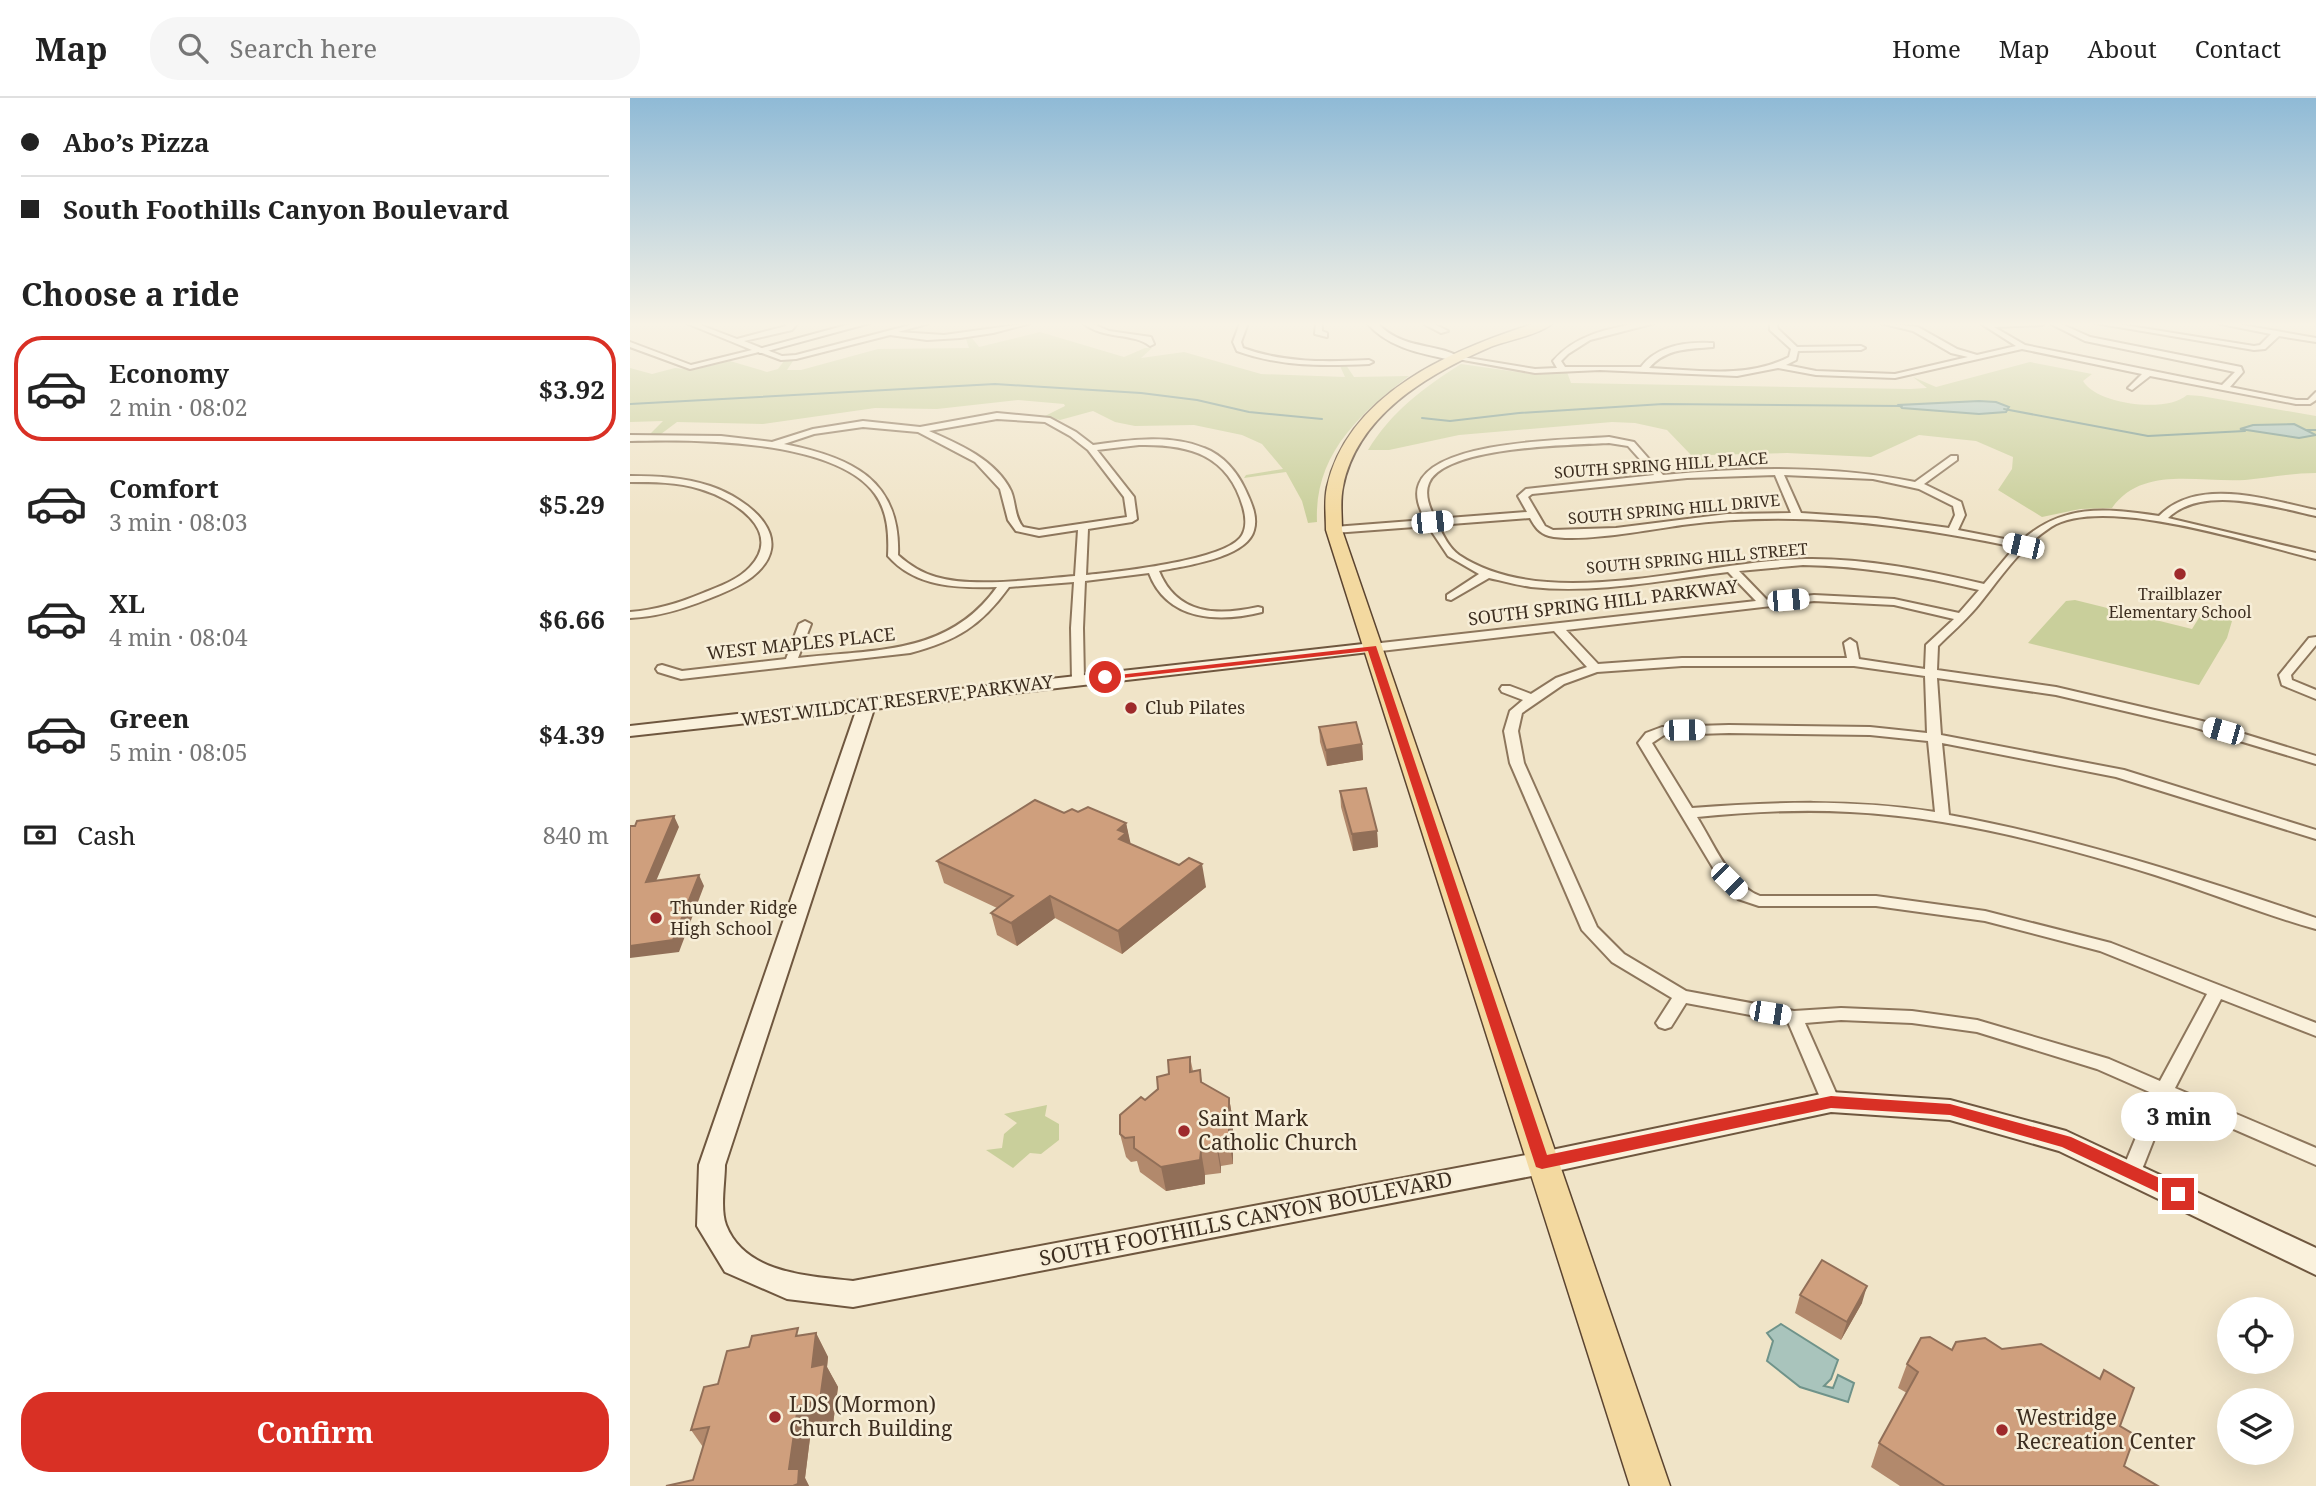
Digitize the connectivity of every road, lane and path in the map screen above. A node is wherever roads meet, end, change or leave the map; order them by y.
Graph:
1 (1409, 388) edge
2 (2224, 388) edge
3 (2316, 394) edge
4 (920, 430) junction
5 (630, 438) edge
6 (769, 446) junction
7 (1091, 448) junction
8 (1954, 458) dead end
9 (1779, 472) junction
10 (1661, 478) junction
11 (630, 479) edge
12 (1919, 483) junction
13 (2316, 512) edge
14 (1534, 514) junction
15 (1797, 515) junction
16 (2161, 520) junction
17 (1432, 522) junction
18 (1083, 528) junction
19 (1334, 530) junction
20 (1953, 530) junction
21 (2023, 546) junction
22 (2316, 556) edge
23 (1153, 569) junction
24 (1732, 570) junction
25 (1487, 574) junction
26 (1081, 577) junction
27 (1005, 584) junction
28 (1986, 588) junction
29 (1451, 597) dead end
30 (1763, 602) junction
31 (1258, 610) dead end
32 (630, 615) edge
33 (1962, 617) junction
34 (805, 624) dead end
35 (1556, 626) junction
36 (2316, 641) edge
37 (1850, 643) dead end
38 (1372, 648) junction
39 (1854, 662) junction
40 (790, 664) junction
41 (1595, 668) junction
42 (662, 669) dead end
43 (1931, 673) junction
44 (1078, 680) junction
45 (1506, 689) dead end
46 (2316, 695) edge
47 (1532, 699) junction
48 (867, 704) junction
49 (630, 731) edge
50 (1935, 738) junction
51 (2316, 760) edge
52 (1689, 813) junction
53 (1942, 815) junction
54 (2316, 835) edge
55 (2316, 924) edge
56 (2217, 990) junction
57 (1682, 996) junction
58 (1794, 1017) junction
59 (1665, 1023) dead end
60 (2316, 1030) edge
61 (2164, 1091) junction
62 (1831, 1102) junction
63 (2316, 1157) edge
64 (1542, 1163) junction
65 (2132, 1171) junction
66 (2316, 1262) edge
67 (1650, 1486) edge

1 - 19 main road
2 - 3 street
4 - 6 street
4 - 7 street
4 - 18 street
5 - 6 street
6 - 27 street
7 - 18 street
7 - 23 street
8 - 12 street
9 - 10 street, SOUTH SPRING HILL PLACE
9 - 12 street, SOUTH SPRING HILL PLACE
9 - 15 street
10 - 14 street, SOUTH SPRING HILL PLACE
10 - 17 street, SOUTH SPRING HILL STREET
11 - 32 street
12 - 20 street, SOUTH SPRING HILL PLACE
13 - 16 street
14 - 15 street, SOUTH SPRING HILL DRIVE
14 - 17 street
15 - 20 street, SOUTH SPRING HILL DRIVE
16 - 21 street
16 - 22 street
17 - 19 street
17 - 25 street, SOUTH SPRING HILL STREET
18 - 26 street
19 - 38 main road
20 - 21 street, SOUTH SPRING HILL DRIVE
21 - 28 street
23 - 26 street
23 - 31 street
24 - 25 street, SOUTH SPRING HILL STREET
24 - 28 street, SOUTH SPRING HILL STREET
24 - 30 street
25 - 29 street
26 - 27 street
26 - 44 street
27 - 40 street, WEST MAPLES PLACE
28 - 33 street
30 - 33 street, SOUTH SPRING HILL PARKWAY
30 - 35 street, SOUTH SPRING HILL PARKWAY
33 - 43 street
34 - 40 street
35 - 38 street, SOUTH SPRING HILL PARKWAY
35 - 41 street
36 - 46 street
37 - 39 street
38 - 44 street, WEST WILDCAT RESERVE PARKWAY
38 - 64 main road
39 - 41 street
39 - 43 street
40 - 42 street, WEST MAPLES PLACE
41 - 47 street
43 - 50 street
43 - 51 street
44 - 48 street, WEST WILDCAT RESERVE PARKWAY
45 - 47 street
47 - 57 street
48 - 49 street, WEST WILDCAT RESERVE PARKWAY
48 - 64 street, SOUTH FOOTHILLS CANYON BOULEVARD
50 - 52 street
50 - 53 street
50 - 54 street
52 - 53 street
52 - 56 street
53 - 55 street
56 - 60 street
56 - 61 street
57 - 58 street
57 - 59 street
58 - 61 street
58 - 62 street
61 - 63 street
61 - 65 street
62 - 64 street, SOUTH FOOTHILLS CANYON BOULEVARD
62 - 65 street, SOUTH FOOTHILLS CANYON BOULEVARD
64 - 67 main road
65 - 66 street, SOUTH FOOTHILLS CANYON BOULEVARD

